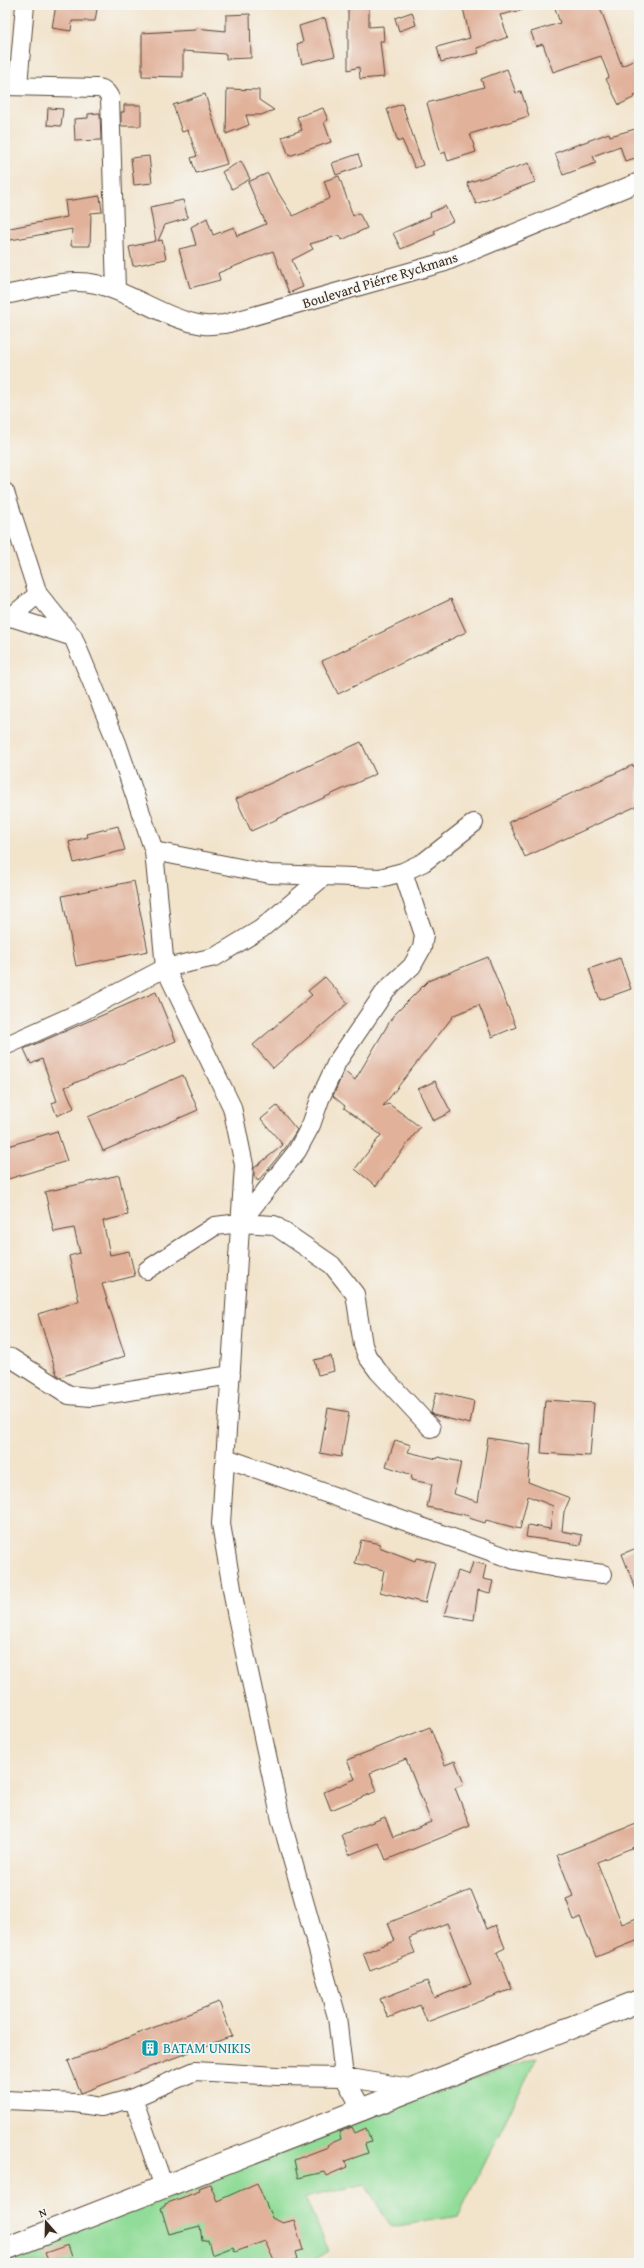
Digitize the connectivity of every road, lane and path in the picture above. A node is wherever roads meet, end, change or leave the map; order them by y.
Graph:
1 (25, 5) edge
2 (11, 85) edge
3 (639, 182) edge
4 (116, 290) junction
5 (5, 295) edge
6 (5, 492) edge
7 (38, 594) junction
8 (8, 618) edge
9 (73, 638) junction
10 (474, 823) dead end
11 (154, 850) junction
12 (403, 872) junction
13 (323, 877) junction
14 (165, 968) junction
15 (5, 1046) edge
16 (240, 1223) junction
17 (147, 1270) dead end
18 (5, 1357) edge
19 (231, 1375) junction
20 (431, 1428) dead end
21 (226, 1458) junction
22 (603, 1574) dead end
23 (639, 2001) edge
24 (344, 2077) junction
25 (418, 2089) junction
26 (133, 2098) junction
27 (5, 2100) edge
28 (363, 2111) junction
29 (164, 2187) junction
30 (5, 2249) edge

1 - 2 street
2 - 4 street
3 - 4 street, Boulevard Piérre Ryckmans
4 - 5 street, Boulevard Piérre Ryckmans
6 - 7 street
7 - 8 street
7 - 9 street
8 - 9 street
9 - 11 street
10 - 12 street
11 - 13 street
11 - 14 street
12 - 13 street
12 - 16 street
13 - 14 street
14 - 15 street
14 - 16 street
16 - 17 street
16 - 19 street
16 - 20 street
18 - 19 street
19 - 21 street
21 - 22 street
21 - 24 street
23 - 25 main road
24 - 25 street
24 - 26 street
24 - 28 street
25 - 28 main road
26 - 27 street
26 - 29 street
28 - 29 main road
29 - 30 main road

